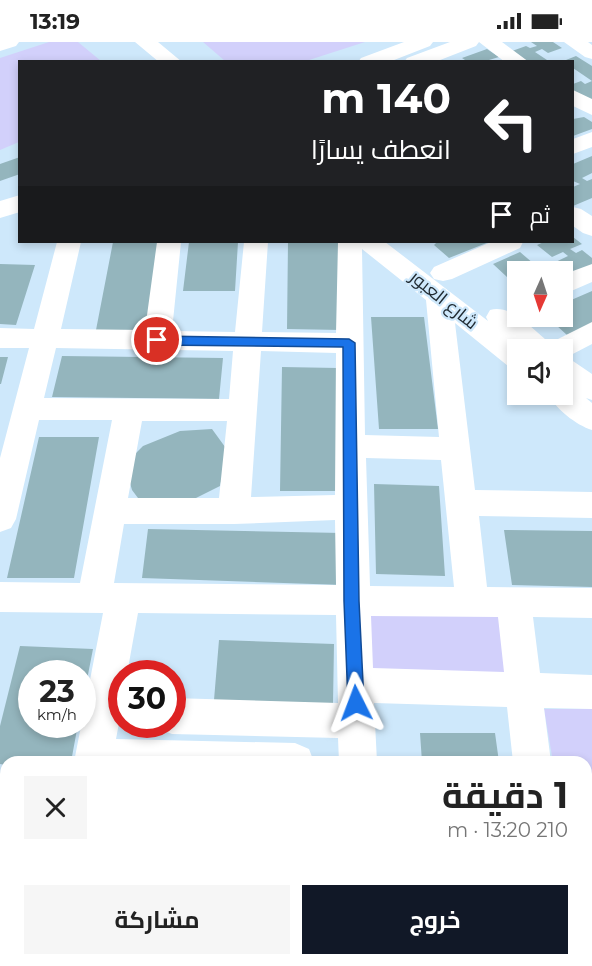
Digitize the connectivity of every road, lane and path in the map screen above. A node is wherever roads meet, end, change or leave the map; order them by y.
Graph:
1 (9, 42) edge
2 (423, 42) edge
3 (469, 42) edge
4 (489, 42) edge
5 (574, 42) edge
6 (0, 45) edge
7 (137, 45) edge
8 (592, 53) edge
9 (143, 60) edge
10 (168, 60) edge
11 (374, 60) edge
12 (420, 60) edge
13 (516, 60) edge
14 (574, 97) edge
15 (592, 109) edge
16 (592, 139) edge
17 (574, 147) edge
18 (18, 184) edge
19 (0, 190) edge
20 (18, 204) edge
21 (592, 204) edge
22 (0, 210) edge
23 (574, 213) edge
24 (574, 214) edge
25 (592, 228) edge
26 (69, 243) edge
27 (169, 243) edge
28 (256, 243) edge
29 (350, 243) edge
30 (372, 243) edge
31 (403, 243) edge
32 (509, 243) edge
33 (592, 272) edge
34 (573, 281) edge
35 (441, 285) junction
36 (592, 332) edge
37 (516, 336) edge
38 (0, 338) edge
39 (47, 339) junction
40 (157, 340) junction
41 (247, 342) junction
42 (573, 342) edge
43 (349, 343) junction
44 (573, 374) edge
45 (592, 389) edge
46 (573, 403) edge
47 (29, 409) junction
48 (129, 409) junction
49 (242, 410) junction
50 (592, 418) edge
51 (350, 446) junction
52 (456, 449) junction
53 (461, 503) junction
54 (592, 505) edge
55 (351, 507) junction
56 (1, 509) edge
57 (109, 511) junction
58 (234, 511) junction
59 (0, 597) edge
60 (108, 598) junction
61 (352, 601) junction
62 (472, 602) junction
63 (514, 602) junction
64 (592, 603) edge
65 (110, 660) edge
66 (523, 690) junction
67 (592, 692) edge
68 (356, 703) junction
69 (186, 715) edge
70 (108, 723) edge
71 (94, 756) edge
72 (358, 756) edge
73 (531, 756) edge

1 - 6 street
2 - 11 main road
3 - 12 main road
4 - 13 street
5 - 8 street
7 - 9 street
7 - 10 street
14 - 15 street
16 - 17 street
18 - 19 main road
20 - 22 main road
21 - 23 street
24 - 25 street
26 - 39 street
27 - 40 street
28 - 41 street
29 - 43 street
30 - 35 street, شارع العبور
31 - 35 street, شارع العبور
32 - 35 street
33 - 34 street
35 - 37 street, شارع العبور
35 - 52 street
36 - 42 street
38 - 39 street
39 - 40 street
39 - 47 street
40 - 41 street
41 - 43 street
41 - 49 street
43 - 51 street
44 - 45 street
46 - 50 street
47 - 48 street
47 - 56 street
48 - 49 street
48 - 57 street
49 - 58 street
51 - 52 street
51 - 55 street
52 - 53 street
53 - 54 street
53 - 62 street
55 - 58 street
55 - 61 street
57 - 58 street
57 - 60 street
59 - 60 street
60 - 61 street
60 - 65 street
61 - 62 street
61 - 68 street
62 - 63 street
63 - 64 street
63 - 66 street
66 - 67 street
66 - 68 street
66 - 73 street
68 - 69 street
68 - 72 street
70 - 71 street

